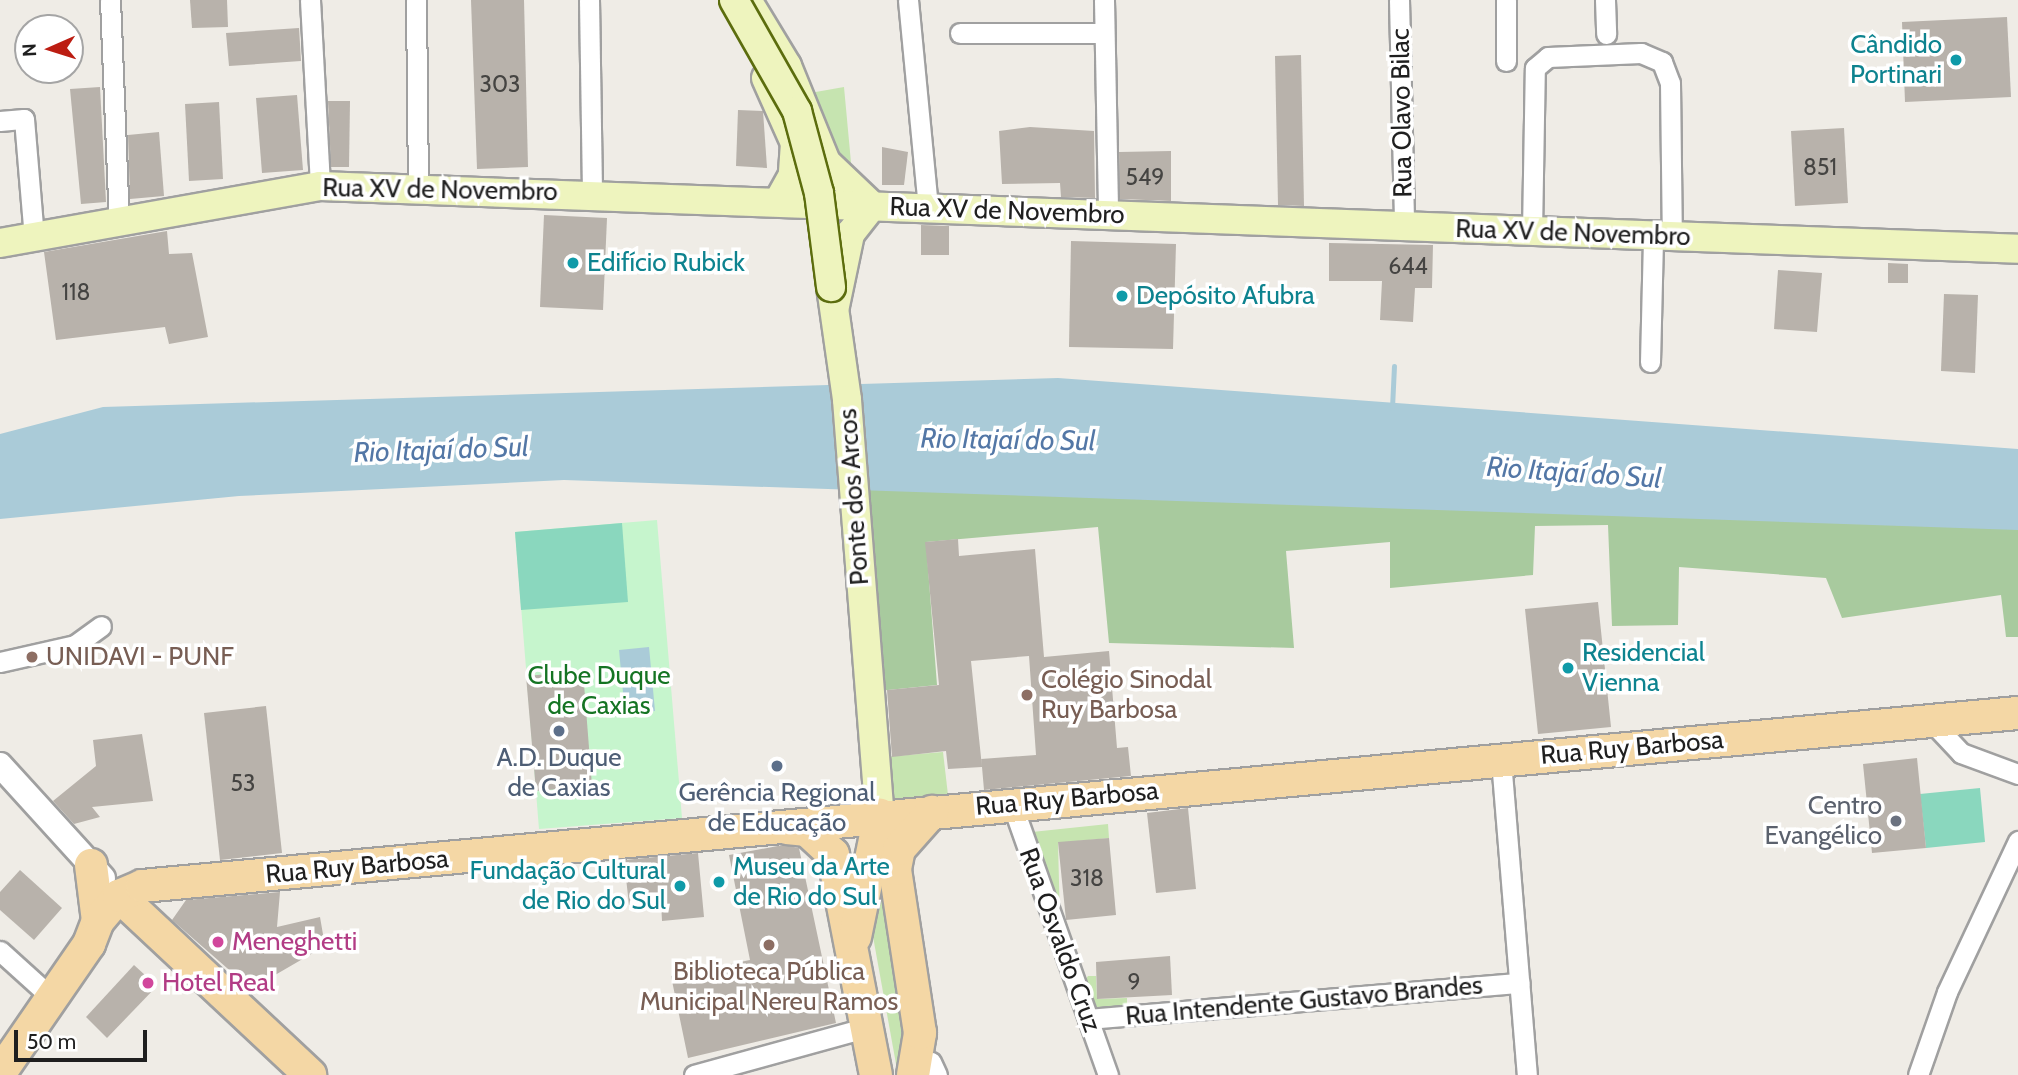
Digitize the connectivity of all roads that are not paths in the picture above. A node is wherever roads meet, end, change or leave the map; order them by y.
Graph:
1 (110, 0) edge
2 (310, 0) edge
3 (416, 0) edge
4 (589, 0) edge
5 (720, 0) edge
6 (734, 0) edge
7 (747, 0) edge
8 (908, 0) edge
9 (1104, 0) edge
10 (1399, 0) edge
11 (1506, 0) edge
12 (1605, 0) edge
13 (960, 33) dead end
14 (1104, 33) junction
15 (1606, 34) dead end
16 (1506, 61) dead end
17 (787, 66) junction
18 (781, 112) junction
19 (0, 121) edge
20 (795, 143) junction
21 (826, 162) junction
22 (320, 186) junction
23 (418, 188) junction
24 (592, 193) junction
25 (778, 202) junction
26 (872, 206) junction
27 (928, 208) junction
28 (1108, 215) junction
29 (119, 222) junction
30 (1404, 226) junction
31 (1532, 232) junction
32 (34, 237) junction
33 (1663, 237) junction
34 (0, 243) edge
35 (2018, 249) edge
36 (832, 306) junction
37 (1650, 362) dead end
38 (101, 626) dead end
39 (0, 662) edge
40 (2018, 713) edge
41 (1987, 716) junction
42 (1931, 721) junction
43 (2018, 721) edge
44 (1501, 760) junction
45 (0, 765) edge
46 (2018, 774) edge
47 (1012, 804) junction
48 (932, 811) junction
49 (880, 815) junction
50 (795, 829) junction
51 (2018, 841) edge
52 (91, 865) junction
53 (869, 875) junction
54 (169, 884) junction
55 (139, 915) junction
56 (94, 932) junction
57 (0, 951) edge
58 (851, 957) junction
59 (1520, 982) junction
60 (52, 998) junction
61 (1088, 1019) junction
62 (865, 1028) junction
63 (4, 1068) edge
64 (922, 1073) edge
65 (310, 1075) edge
66 (694, 1075) edge
67 (876, 1075) edge
68 (1108, 1075) edge
69 (1527, 1075) edge
70 (1918, 1075) edge

1 - 29 street
2 - 22 street
3 - 23 street
4 - 24 street
5 - 18 main road
6 - 36 main road, Ponte dos Arcos, bridge
7 - 17 main road
8 - 27 street
9 - 14 street
10 - 30 street, Rua Olavo Bilac
11 - 16 street
12 - 15 street
13 - 14 street
14 - 28 street
17 - 18 main road
17 - 21 main road
18 - 20 main road
19 - 32 street
20 - 21 main road
20 - 25 main road
21 - 26 main road
22 - 23 main road, Rua XV de Novembro
22 - 29 main road, Rua XV de Novembro
23 - 24 main road, Rua XV de Novembro
24 - 25 main road, Rua XV de Novembro
25 - 26 main road, Rua XV de Novembro
26 - 27 main road, Rua XV de Novembro
26 - 36 main road
27 - 28 main road, Rua XV de Novembro
28 - 30 main road, Rua XV de Novembro
29 - 32 main road, Rua XV de Novembro
30 - 31 main road, Rua XV de Novembro
31 - 33 main road, Rua XV de Novembro
31 - 33 street
32 - 34 main road, Rua XV de Novembro
33 - 35 main road, Rua XV de Novembro
33 - 37 street
36 - 49 main road, Ponte dos Arcos
38 - 39 street
40 - 41 main road, Rua Ruy Barbosa
41 - 42 main road, Rua Ruy Barbosa
41 - 43 street
42 - 44 main road, Rua Ruy Barbosa
42 - 46 street
44 - 47 main road, Rua Ruy Barbosa
44 - 59 street
45 - 52 street
47 - 48 main road, Rua Ruy Barbosa
47 - 61 street, Rua Osvaldo Cruz
48 - 49 main road, Rua Ruy Barbosa
48 - 64 main road
49 - 50 main road, Rua Ruy Barbosa
49 - 53 main road
50 - 53 main road
50 - 54 main road, Rua Ruy Barbosa
50 - 58 main road
51 - 70 street
52 - 55 street
52 - 56 main road
53 - 58 main road
54 - 55 main road, Rua Ruy Barbosa
54 - 55 main road
55 - 56 main road
55 - 65 main road
56 - 60 main road
57 - 60 street
58 - 62 main road
59 - 61 street, Rua Intendente Gustavo Brandes
59 - 69 street
60 - 63 main road
61 - 68 street, Rua Osvaldo Cruz
62 - 66 street
62 - 67 main road

